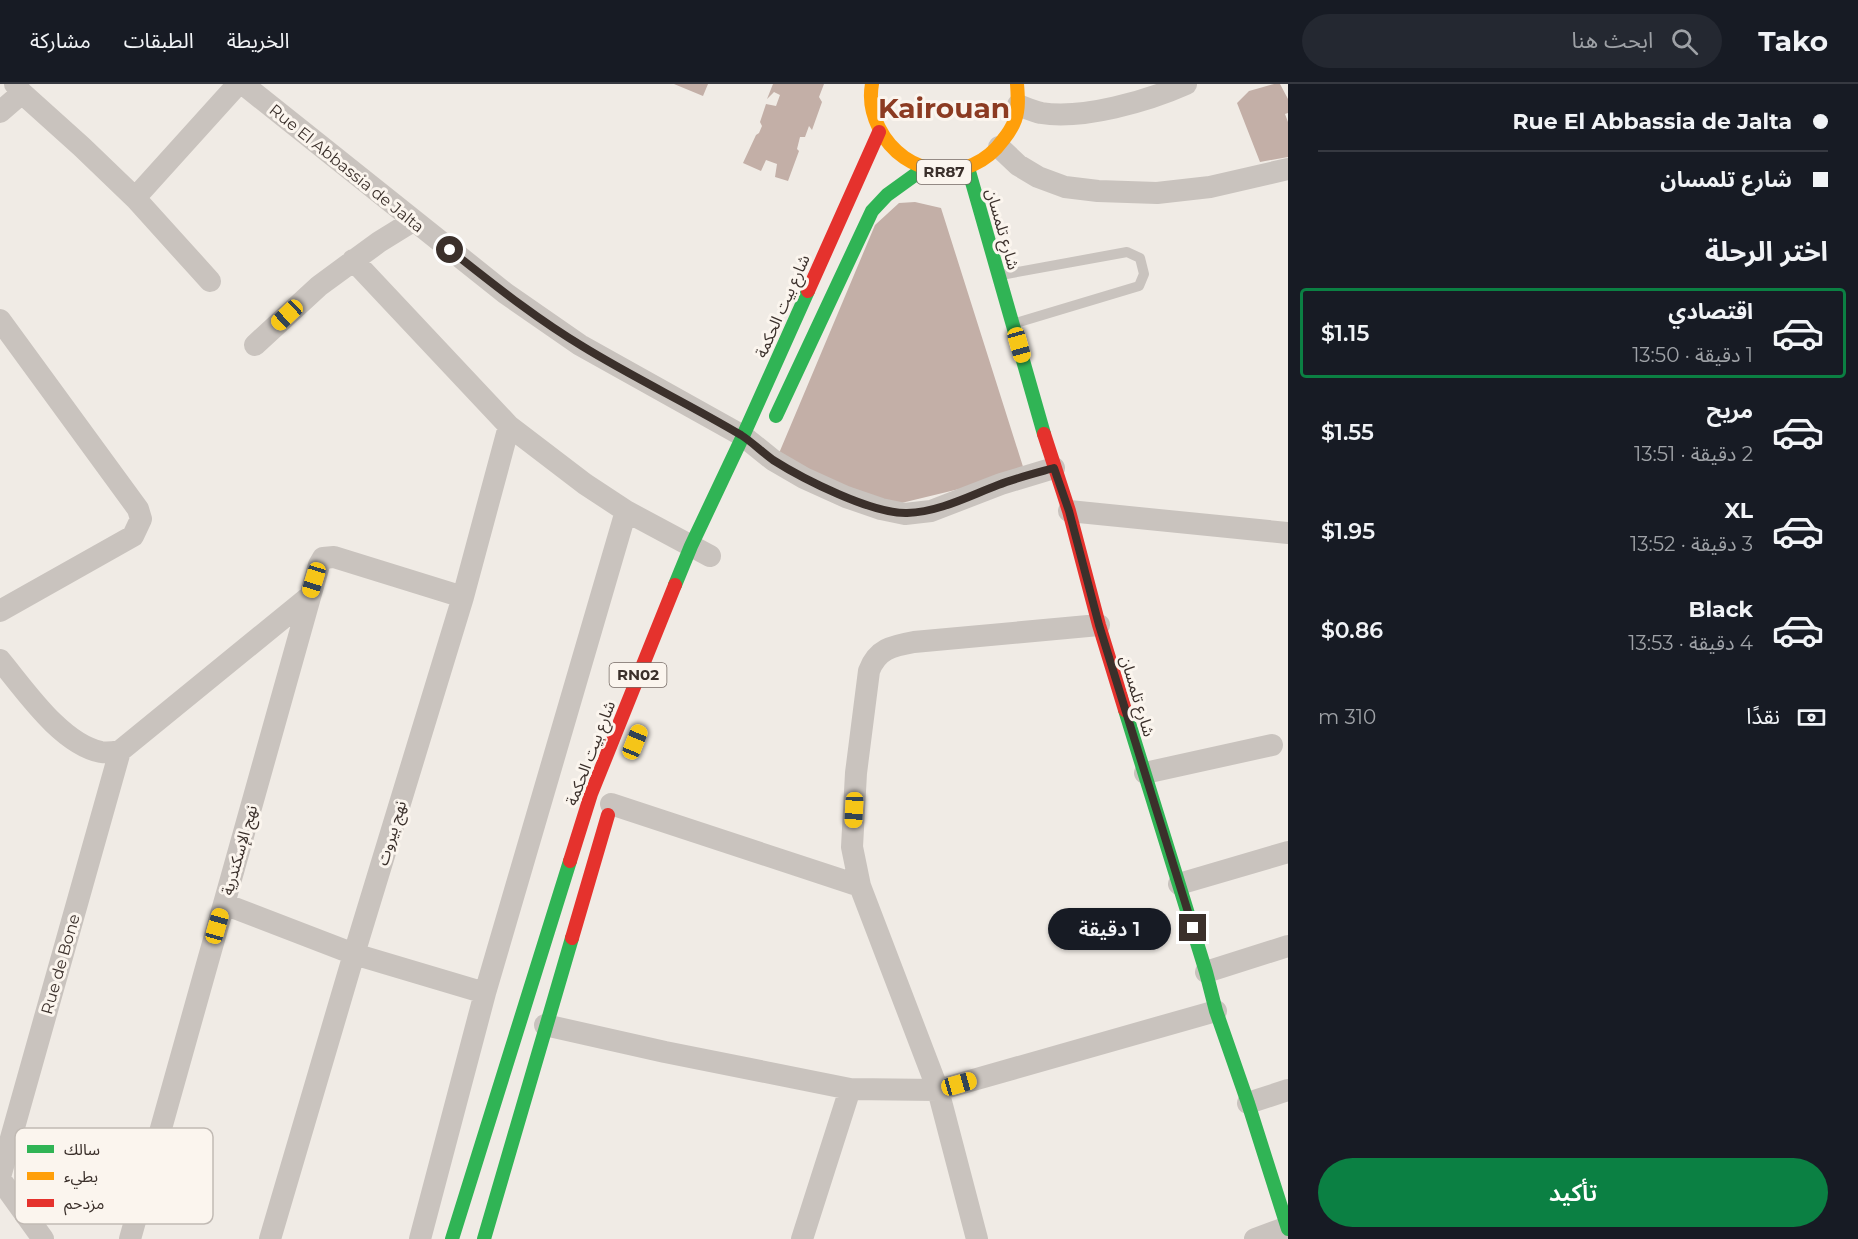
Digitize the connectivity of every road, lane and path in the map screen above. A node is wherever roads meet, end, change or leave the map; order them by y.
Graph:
1 (238, 84) edge
2 (243, 84) edge
3 (872, 84) edge
4 (1186, 84) edge
5 (19, 88) edge
6 (1018, 95) edge
7 (0, 112) edge
8 (879, 132) junction
9 (999, 147) junction
10 (968, 168) junction
11 (923, 169) junction
12 (1288, 169) edge
13 (135, 198) junction
14 (413, 221) junction
15 (353, 260) junction
16 (999, 275) junction
17 (210, 281) dead end
18 (0, 320) edge
19 (1013, 324) junction
20 (255, 345) dead end
21 (509, 426) junction
22 (759, 443) junction
23 (1054, 468) junction
24 (626, 511) junction
25 (1069, 511) junction
26 (1288, 532) edge
27 (705, 554) junction
28 (310, 596) junction
29 (463, 597) junction
30 (0, 611) edge
31 (1099, 625) junction
32 (0, 660) edge
33 (1272, 745) dead end
34 (120, 751) junction
35 (1144, 773) junction
36 (613, 799) joint
37 (1288, 852) edge
38 (1179, 884) junction
39 (860, 886) junction
40 (224, 904) junction
41 (1288, 946) edge
42 (354, 954) junction
43 (1206, 972) junction
44 (485, 993) junction
45 (1216, 1011) junction
46 (545, 1025) junction
47 (850, 1089) junction
48 (938, 1090) junction
49 (1288, 1090) edge
50 (1248, 1103) junction
51 (161, 1128) edge
52 (0, 1178) edge
53 (15, 1199) edge
54 (32, 1224) edge
55 (134, 1224) edge
56 (1288, 1228) edge
57 (43, 1239) edge
58 (130, 1239) edge
59 (270, 1239) edge
60 (420, 1239) edge
61 (452, 1239) edge
62 (484, 1239) edge
63 (802, 1239) edge
64 (977, 1239) edge
65 (1256, 1239) edge

1 - 13 street
2 - 14 street, Rue El Abbassia de Jalta
3 - 8 main road, RR87
4 - 6 street
5 - 7 street
5 - 13 street
6 - 9 main road, RR87
8 - 11 main road, RR87
8 - 22 main road, شارع بيت الحكمة / RN02
9 - 10 main road, RR87
9 - 12 street
10 - 11 main road, RR87
10 - 16 main road, شارع تلمسان / RR87
11 - 22 main road, شارع بيت الحكمة / RN02
13 - 17 street
14 - 15 street
14 - 22 street, Rue El Abbassia de Jalta
15 - 20 street
15 - 21 street
16 - 19 main road, شارع تلمسان / RR87
16 - 19 lane
18 - 30 street
19 - 23 main road, شارع تلمسان / RR87
21 - 24 street
21 - 29 street, نهج بيروت
22 - 23 street, Rue El Abbassia de Jalta
22 - 27 main road, شارع بيت الحكمة / RN02
23 - 25 main road, شارع تلمسان / RR87
24 - 27 street
24 - 44 street
25 - 26 street
25 - 31 main road, شارع تلمسان / RR87
27 - 61 main road, شارع بيت الحكمة / RN02
28 - 29 street, نهج الإسكندرية
28 - 34 street
28 - 40 street, نهج الإسكندرية
29 - 42 street, نهج بيروت
31 - 35 main road, شارع تلمسان / RR87
31 - 39 street
32 - 34 street
33 - 35 street
34 - 52 street, Rue de Bone
35 - 38 main road, شارع تلمسان / RR87
36 - 39 street
36 - 46 main road
37 - 38 street
38 - 43 main road, شارع تلمسان / RR87
39 - 48 street
40 - 42 street
40 - 51 street, نهج الإسكندرية
41 - 43 street
42 - 44 street
42 - 59 street, نهج بيروت
43 - 45 main road, شارع تلمسان / RR87
44 - 60 street
45 - 48 street
45 - 50 main road, شارع تلمسان / RR87
46 - 47 street
46 - 62 main road
47 - 48 street
47 - 63 street
48 - 64 street
49 - 50 street
50 - 56 main road, شارع تلمسان / RR87
52 - 53 street
54 - 57 street
55 - 58 street, نهج الإسكندرية
56 - 65 street

